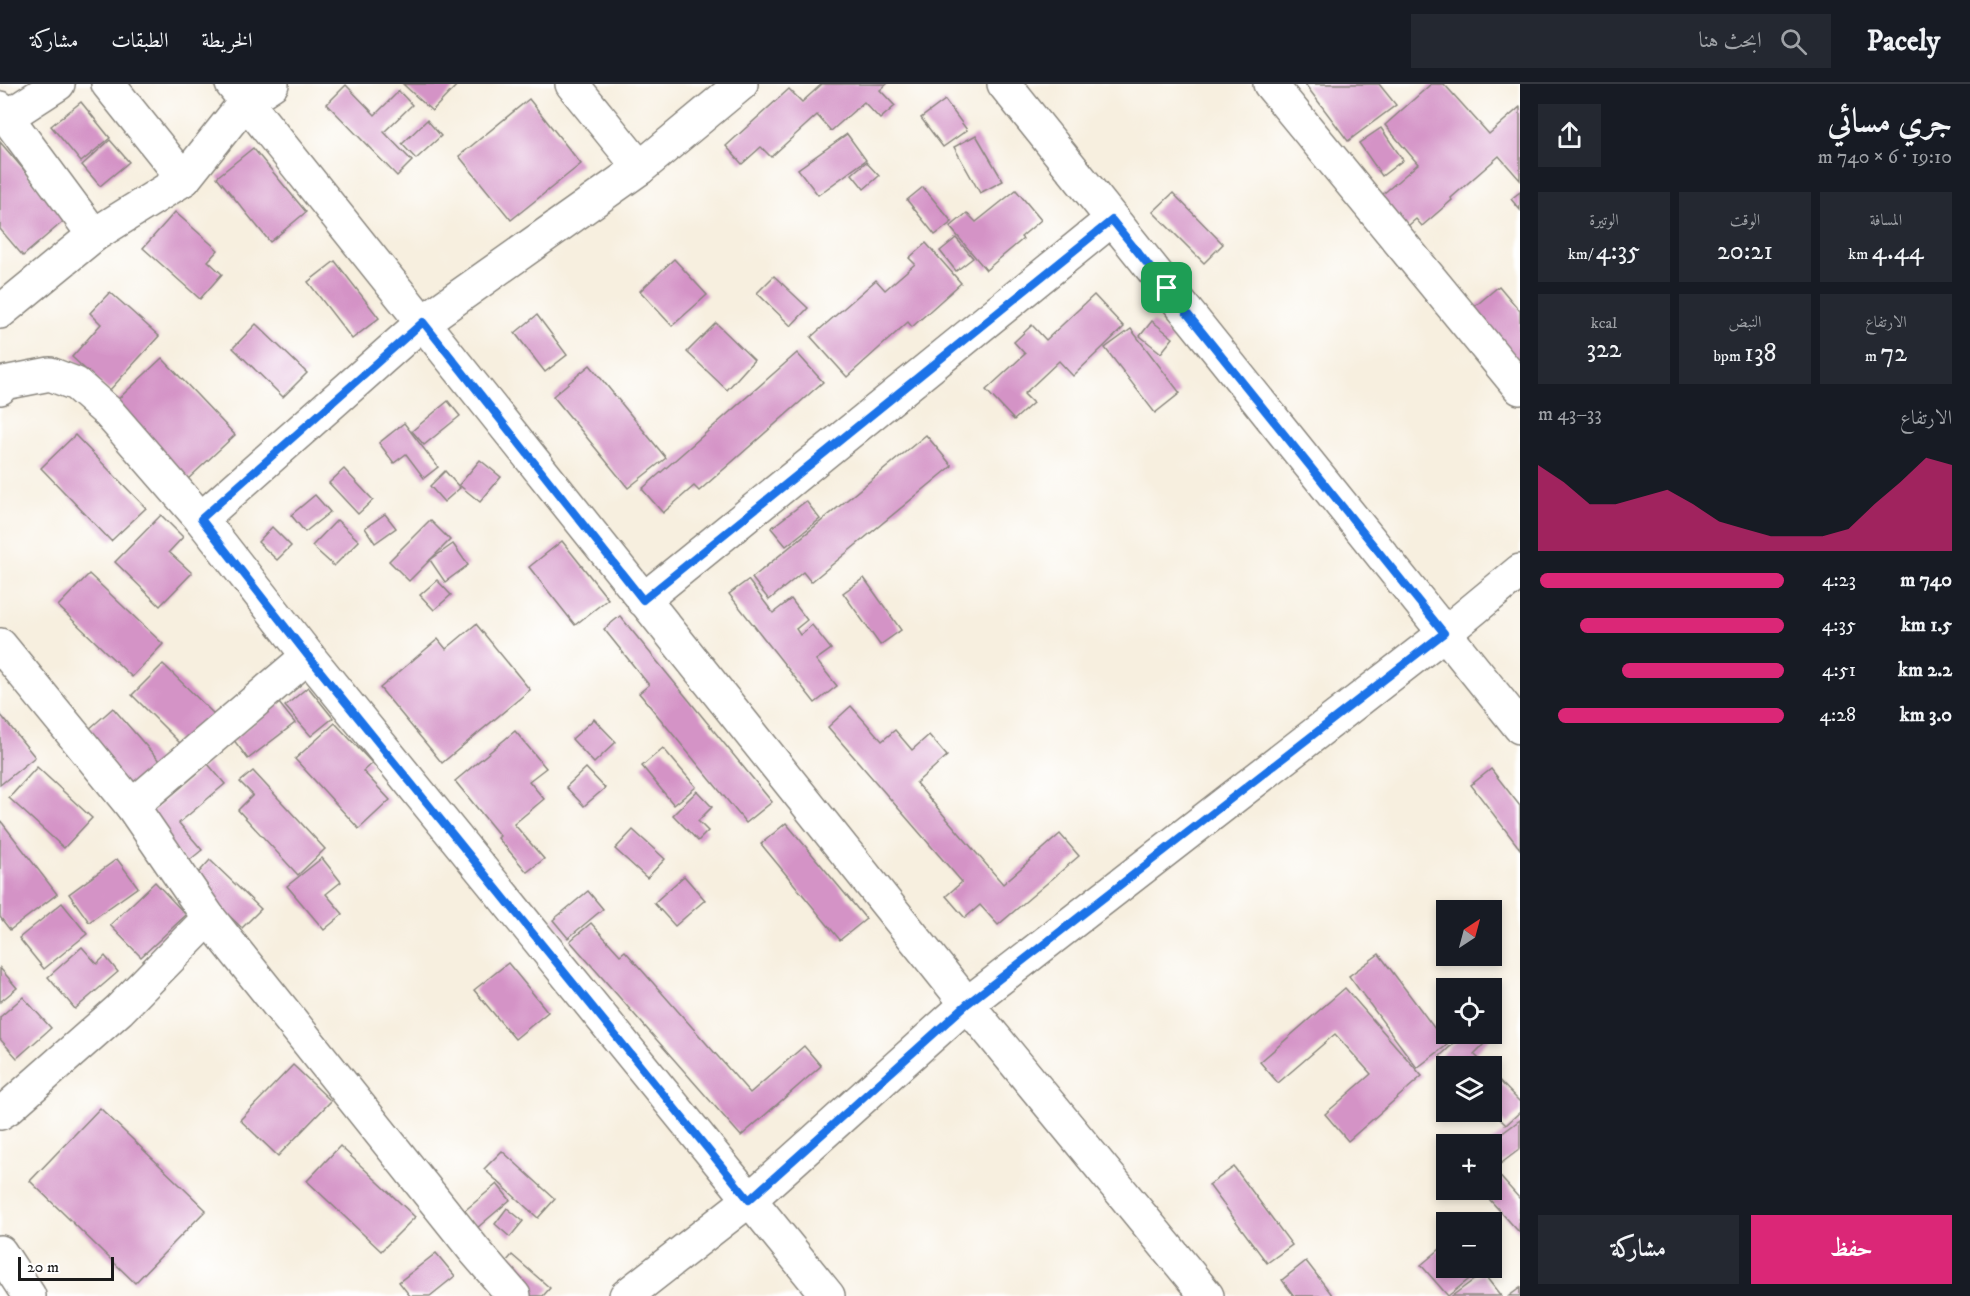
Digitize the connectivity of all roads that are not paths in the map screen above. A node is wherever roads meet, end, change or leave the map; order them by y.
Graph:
1 (58, 84) edge
2 (108, 84) edge
3 (572, 84) edge
4 (1004, 84) edge
5 (1270, 84) edge
6 (739, 85) edge
7 (250, 90) edge
8 (4, 112) edge
9 (640, 168) junction
10 (184, 178) junction
11 (1112, 220) junction
12 (94, 235) junction
13 (0, 312) edge
14 (423, 322) junction
15 (1, 381) edge
16 (1520, 388) edge
17 (201, 519) junction
18 (1520, 570) edge
19 (643, 600) junction
20 (1444, 633) junction
21 (0, 645) edge
22 (308, 656) junction
23 (1520, 727) edge
24 (132, 806) junction
25 (209, 918) junction
26 (967, 1004) junction
27 (0, 1113) edge
28 (749, 1200) junction
29 (0, 1252) edge
30 (29, 1296) edge
31 (514, 1296) edge
32 (626, 1296) edge
33 (828, 1296) edge
34 (1207, 1296) edge

1 - 8 street
2 - 10 street
3 - 9 street
4 - 11 street
5 - 16 street
6 - 9 street
7 - 10 street
7 - 14 street
8 - 12 street
9 - 14 street
10 - 12 street
11 - 19 street
11 - 20 street
12 - 13 street
14 - 17 street
14 - 19 street
15 - 17 street
17 - 22 street
18 - 20 street
19 - 26 street
20 - 23 street
20 - 26 street
21 - 24 street
22 - 24 street
22 - 28 street
24 - 25 street
25 - 27 street
25 - 31 street
26 - 28 street
26 - 34 street
28 - 32 street
28 - 33 street
29 - 30 street

